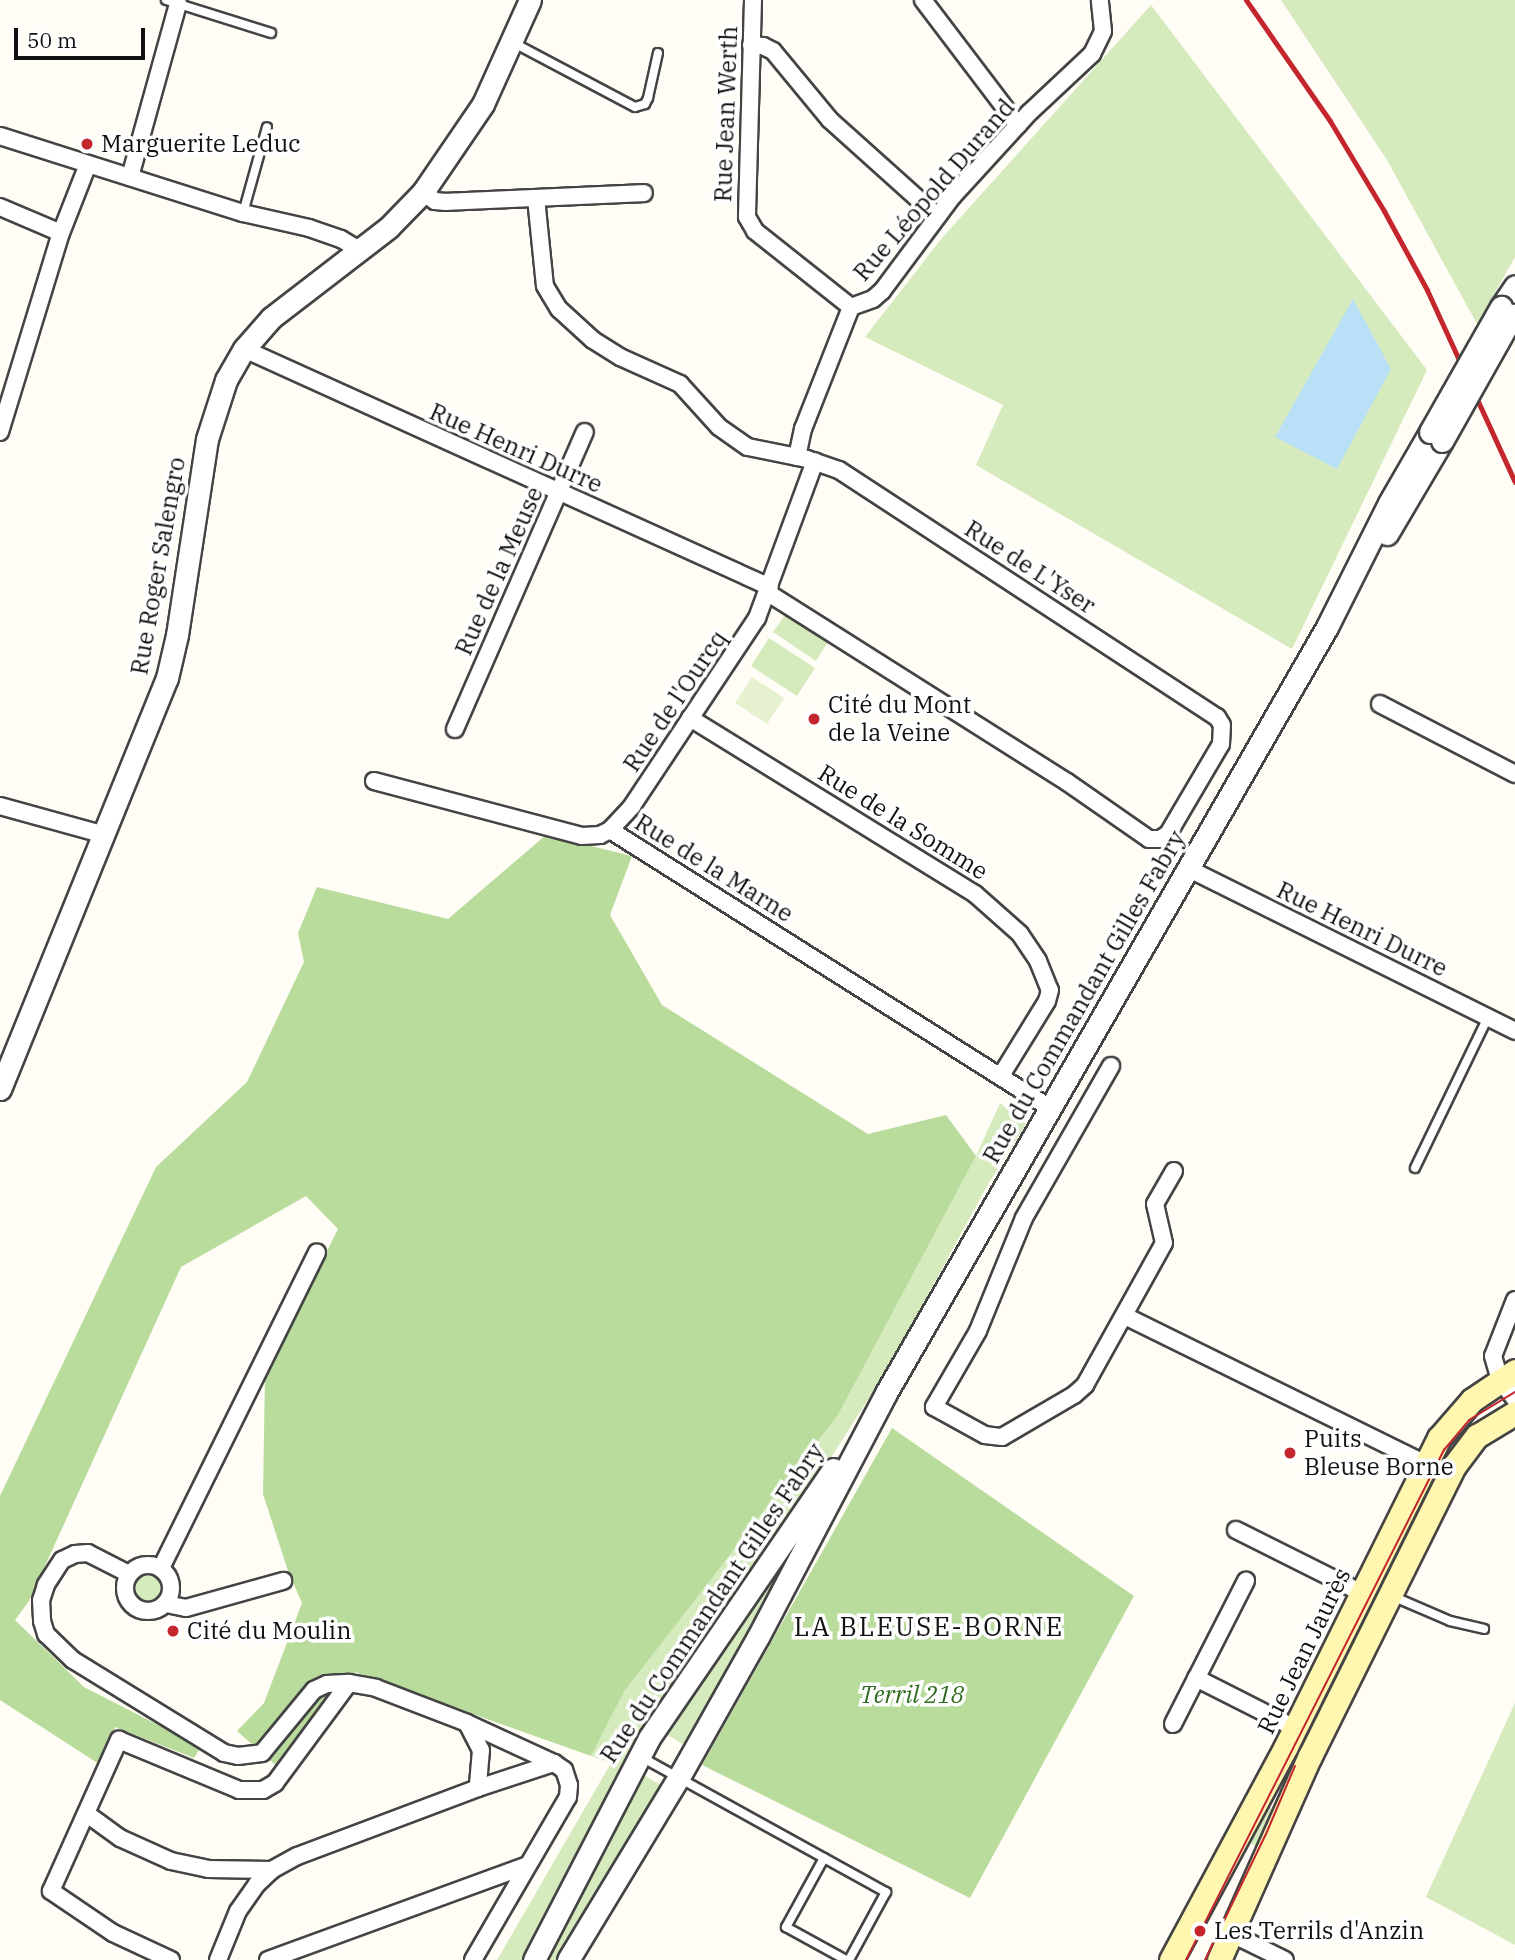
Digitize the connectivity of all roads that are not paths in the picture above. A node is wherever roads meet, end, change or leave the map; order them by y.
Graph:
1 (530, 0) edge
2 (753, 0) edge
3 (923, 0) edge
4 (1100, 0) edge
5 (172, 2) edge
6 (271, 33) dead end
7 (512, 42) junction
8 (751, 45) junction
9 (658, 53) dead end
10 (1018, 125) junction
11 (267, 127) dead end
12 (0, 136) edge
13 (88, 163) junction
14 (130, 177) junction
15 (423, 192) junction
16 (644, 193) dead end
17 (536, 198) junction
18 (0, 207) edge
19 (243, 213) junction
20 (937, 216) junction
21 (61, 233) junction
22 (359, 250) junction
23 (1515, 286) edge
24 (851, 307) junction
25 (1510, 311) edge
26 (244, 349) junction
27 (0, 432) edge
28 (585, 432) dead end
29 (797, 457) junction
30 (815, 461) junction
31 (558, 492) junction
32 (769, 590) junction
33 (1380, 704) dead end
34 (690, 718) junction
35 (455, 729) dead end
36 (1515, 774) edge
37 (374, 781) dead end
38 (0, 806) edge
39 (610, 830) junction
40 (105, 835) junction
41 (1164, 837) joint
42 (1189, 869) junction
43 (1488, 1017) junction
44 (1515, 1031) edge
45 (1111, 1066) dead end
46 (1000, 1077) junction
47 (0, 1089) edge
48 (1050, 1108) junction
49 (1415, 1168) dead end
50 (1174, 1171) dead end
51 (317, 1252) dead end
52 (1515, 1300) edge
53 (1125, 1316) junction
54 (1515, 1326) edge
55 (1494, 1348) junction
56 (1507, 1376) edge
57 (886, 1393) junction
58 (1515, 1399) edge
59 (1515, 1413) edge
60 (1426, 1464) junction
61 (1236, 1530) dead end
62 (161, 1568) junction
63 (130, 1574) junction
64 (283, 1581) dead end
65 (1246, 1581) dead end
66 (1362, 1593) junction
67 (1390, 1595) junction
68 (166, 1604) junction
69 (1484, 1629) dead end
70 (1196, 1678) junction
71 (349, 1683) junction
72 (467, 1723) junction
73 (1173, 1724) dead end
74 (1295, 1728) junction
75 (639, 1755) junction
76 (554, 1763) junction
77 (679, 1777) junction
78 (478, 1788) junction
79 (87, 1814) junction
80 (824, 1858) junction
81 (527, 1864) junction
82 (272, 1870) junction
83 (1230, 1933) junction
84 (222, 1959) edge
85 (171, 1960) edge
86 (268, 1960) edge
87 (473, 1960) edge
88 (534, 1960) edge
89 (568, 1960) edge
90 (847, 1960) edge
91 (1171, 1960) edge
92 (1219, 1960) edge
93 (1284, 1960) edge

1 - 7 street, Rue Roger Salengro
2 - 8 street, Rue Jean Werth
3 - 10 street
4 - 10 street, Rue Léopold Durand
5 - 6 lane
5 - 14 street
7 - 9 lane
7 - 15 street, Rue Roger Salengro
8 - 20 street
8 - 24 street, Rue Jean Werth
10 - 20 street, Rue Léopold Durand
11 - 19 lane
12 - 13 street
13 - 14 street
13 - 21 street
14 - 19 street
15 - 17 street
15 - 22 street, Rue Roger Salengro
16 - 17 street
17 - 29 street, Rue de L'Yser
18 - 21 street
19 - 22 street
20 - 24 street, Rue Léopold Durand
21 - 27 street
22 - 26 street, Rue Roger Salengro
23 - 25 street, Rue du Commandant Gilles Fabry
24 - 29 street, Rue Léopold Durand
25 - 42 street, Rue du Commandant Gilles Fabry, bridge
26 - 31 street, Rue Henri Durre
26 - 40 street, Rue Roger Salengro
28 - 31 street, Rue de la Meuse
29 - 30 street, Rue de L'Yser
30 - 32 street, Rue de l'Ourcq
30 - 41 street, Rue de L'Yser
31 - 32 street, Rue Henri Durre
31 - 35 street, Rue de la Meuse
32 - 34 street, Rue de l'Ourcq
32 - 41 street, Rue Henri Durre
33 - 36 street
34 - 39 street, Rue de l'Ourcq
34 - 46 street, Rue de la Somme
37 - 39 street, Rue de la Marne
38 - 40 street
39 - 46 street, Rue de la Marne
40 - 47 street, Rue Roger Salengro
42 - 43 street, Rue Henri Durre
42 - 48 street, Rue du Commandant Gilles Fabry
43 - 44 street, Rue Henri Durre
43 - 49 lane
45 - 53 street
46 - 48 street, Rue de la Marne
48 - 57 street, Rue du Commandant Gilles Fabry
50 - 53 street
51 - 62 street
52 - 55 street
53 - 60 street
54 - 55 street
55 - 56 street
56 - 58 street
56 - 60 main road, Rue Jean Jaurès
57 - 75 street, Rue du Commandant Gilles Fabry
57 - 77 street, Rue du Commandant Gilles Fabry
59 - 67 main road
60 - 66 main road, Rue Jean Jaurès
61 - 66 street
62 - 63 street
62 - 68 street
63 - 68 street
63 - 71 street
64 - 68 street
65 - 70 street
66 - 74 main road, Rue Jean Jaurès
67 - 69 lane
67 - 83 main road
70 - 73 street
70 - 74 street
71 - 72 street
71 - 79 street
72 - 76 street
72 - 78 street
74 - 91 main road, Rue Jean Jaurès
75 - 77 lane
75 - 88 street, Rue du Commandant Gilles Fabry
76 - 78 street
76 - 81 street
77 - 80 lane
77 - 89 street, Rue du Commandant Gilles Fabry
78 - 82 street
79 - 82 street
79 - 85 street
80 - 90 lane
80 - 90 lane
81 - 86 street
81 - 87 street
82 - 84 street
83 - 92 main road
83 - 93 street

